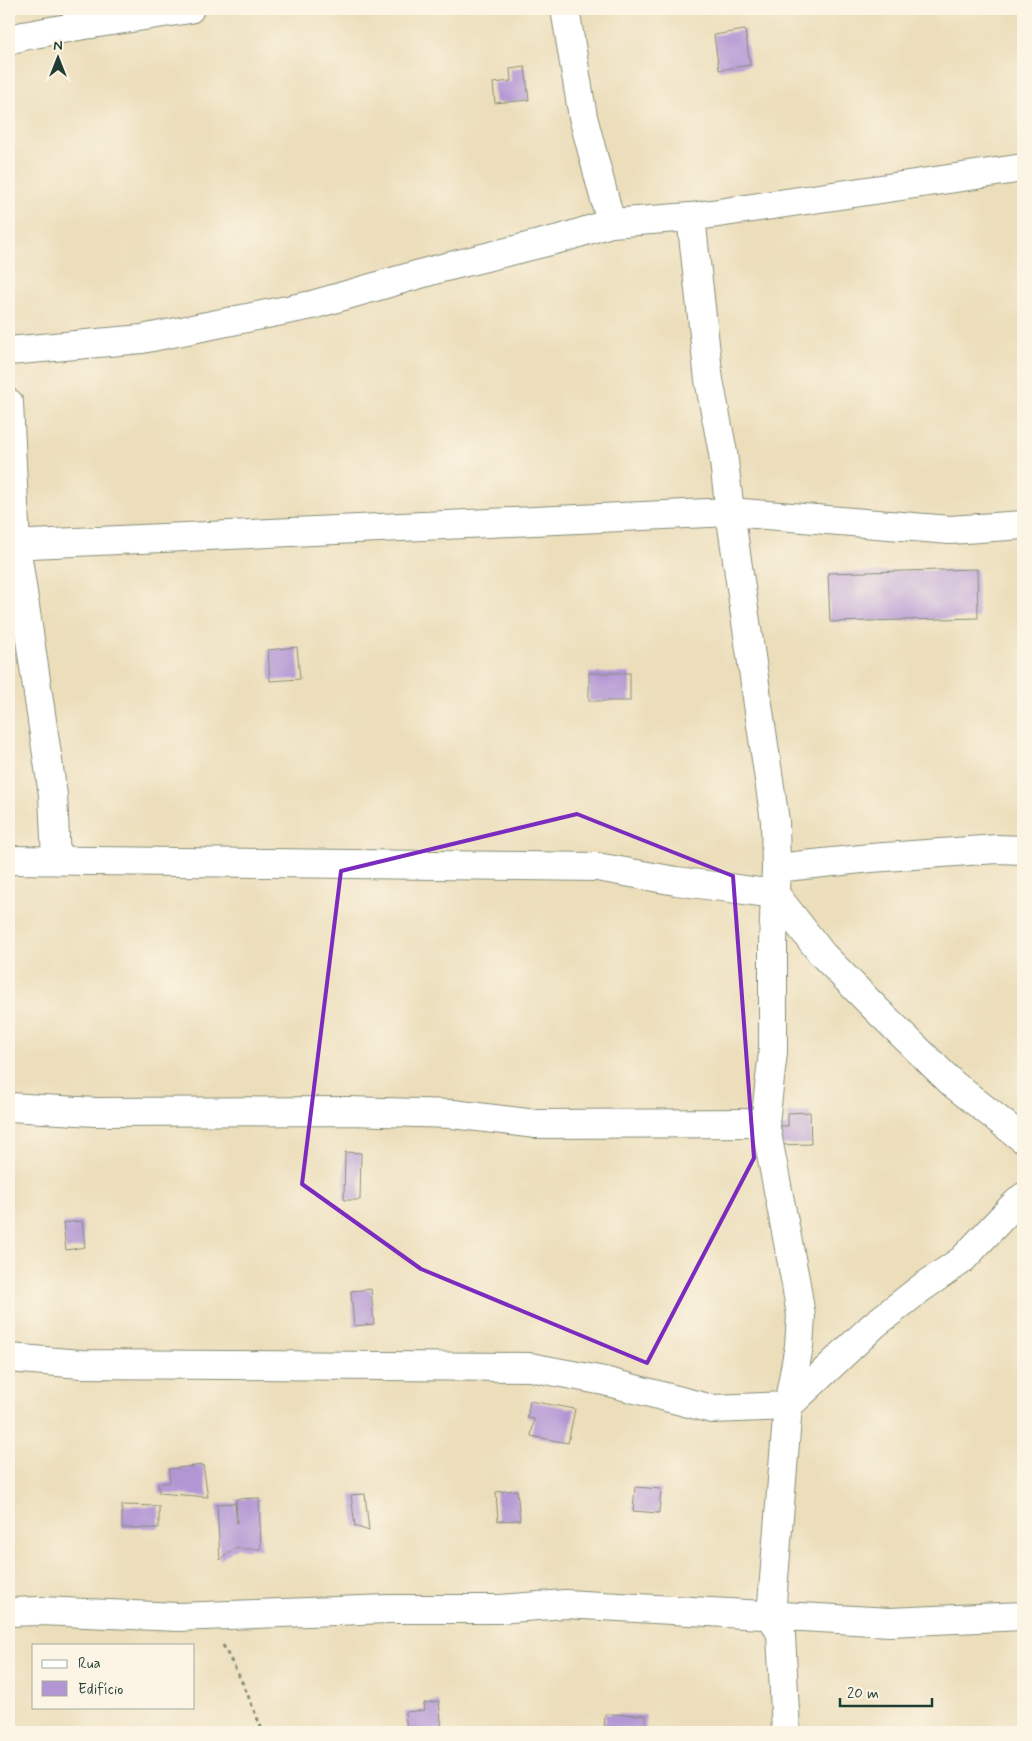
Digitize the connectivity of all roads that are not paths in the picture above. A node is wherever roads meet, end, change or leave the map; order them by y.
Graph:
1 (190, 9) edge
2 (565, 9) edge
3 (9, 40) edge
4 (1023, 168) edge
5 (691, 217) junction
6 (611, 223) junction
7 (9, 351) edge
8 (9, 403) edge
9 (730, 512) junction
10 (1023, 525) edge
11 (12, 545) edge
12 (1023, 850) edge
13 (9, 860) edge
14 (56, 860) junction
15 (776, 881) junction
16 (9, 1107) edge
17 (765, 1123) junction
18 (1023, 1139) edge
19 (1023, 1197) edge
20 (9, 1358) edge
21 (788, 1406) junction
22 (9, 1612) edge
23 (771, 1615) junction
24 (1023, 1616) edge
25 (786, 1732) edge

1 - 3 street
2 - 6 street
4 - 5 street
5 - 6 street
5 - 9 street
6 - 7 street
8 - 11 street
9 - 10 street
9 - 11 street
9 - 15 street
11 - 14 street
12 - 15 street
13 - 14 street
14 - 15 street
15 - 17 street
15 - 18 street
16 - 17 street
17 - 21 street
19 - 21 street
20 - 21 street
21 - 23 street
22 - 23 street
23 - 24 street
23 - 25 street

